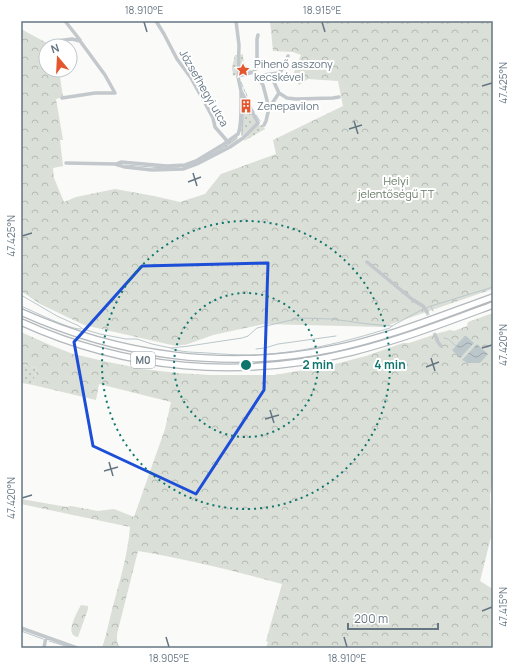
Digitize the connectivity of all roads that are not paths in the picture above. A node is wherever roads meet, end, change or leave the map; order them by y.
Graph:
1 (65, 21) edge
2 (156, 21) edge
3 (236, 21) edge
4 (258, 35) dead end
5 (80, 41) joint
6 (288, 56) dead end
7 (254, 72) junction
8 (278, 73) junction
9 (238, 76) junction
10 (256, 76) junction
11 (241, 90) junction
12 (279, 93) junction
13 (339, 97) dead end
14 (62, 98) dead end
15 (269, 108) junction
16 (258, 123) junction
17 (241, 137) junction
18 (228, 142) junction
19 (66, 163) dead end
20 (115, 164) junction
21 (367, 262) dead end
22 (493, 297) edge
23 (493, 305) edge
24 (426, 309) tunnel mouth
25 (21, 312) edge
26 (21, 322) edge
27 (435, 335) tunnel mouth
28 (440, 346) dead end
29 (21, 628) edge
30 (46, 637) junction
31 (44, 648) edge
32 (77, 648) edge

1 - 5 street
2 - 18 street, Józsefhegyi utca
3 - 9 street
4 - 7 street
5 - 14 street
6 - 8 street
7 - 9 street
7 - 10 street
8 - 10 street
8 - 12 street
9 - 11 street
10 - 15 street
11 - 16 street
11 - 17 street
12 - 13 street
12 - 15 street
15 - 16 street
16 - 17 street
17 - 18 street
17 - 20 street
18 - 20 street
19 - 20 street
21 - 24 street
22 - 25 highway, M0
23 - 26 highway, M0
27 - 28 street
29 - 30 street
30 - 31 street
30 - 32 street

